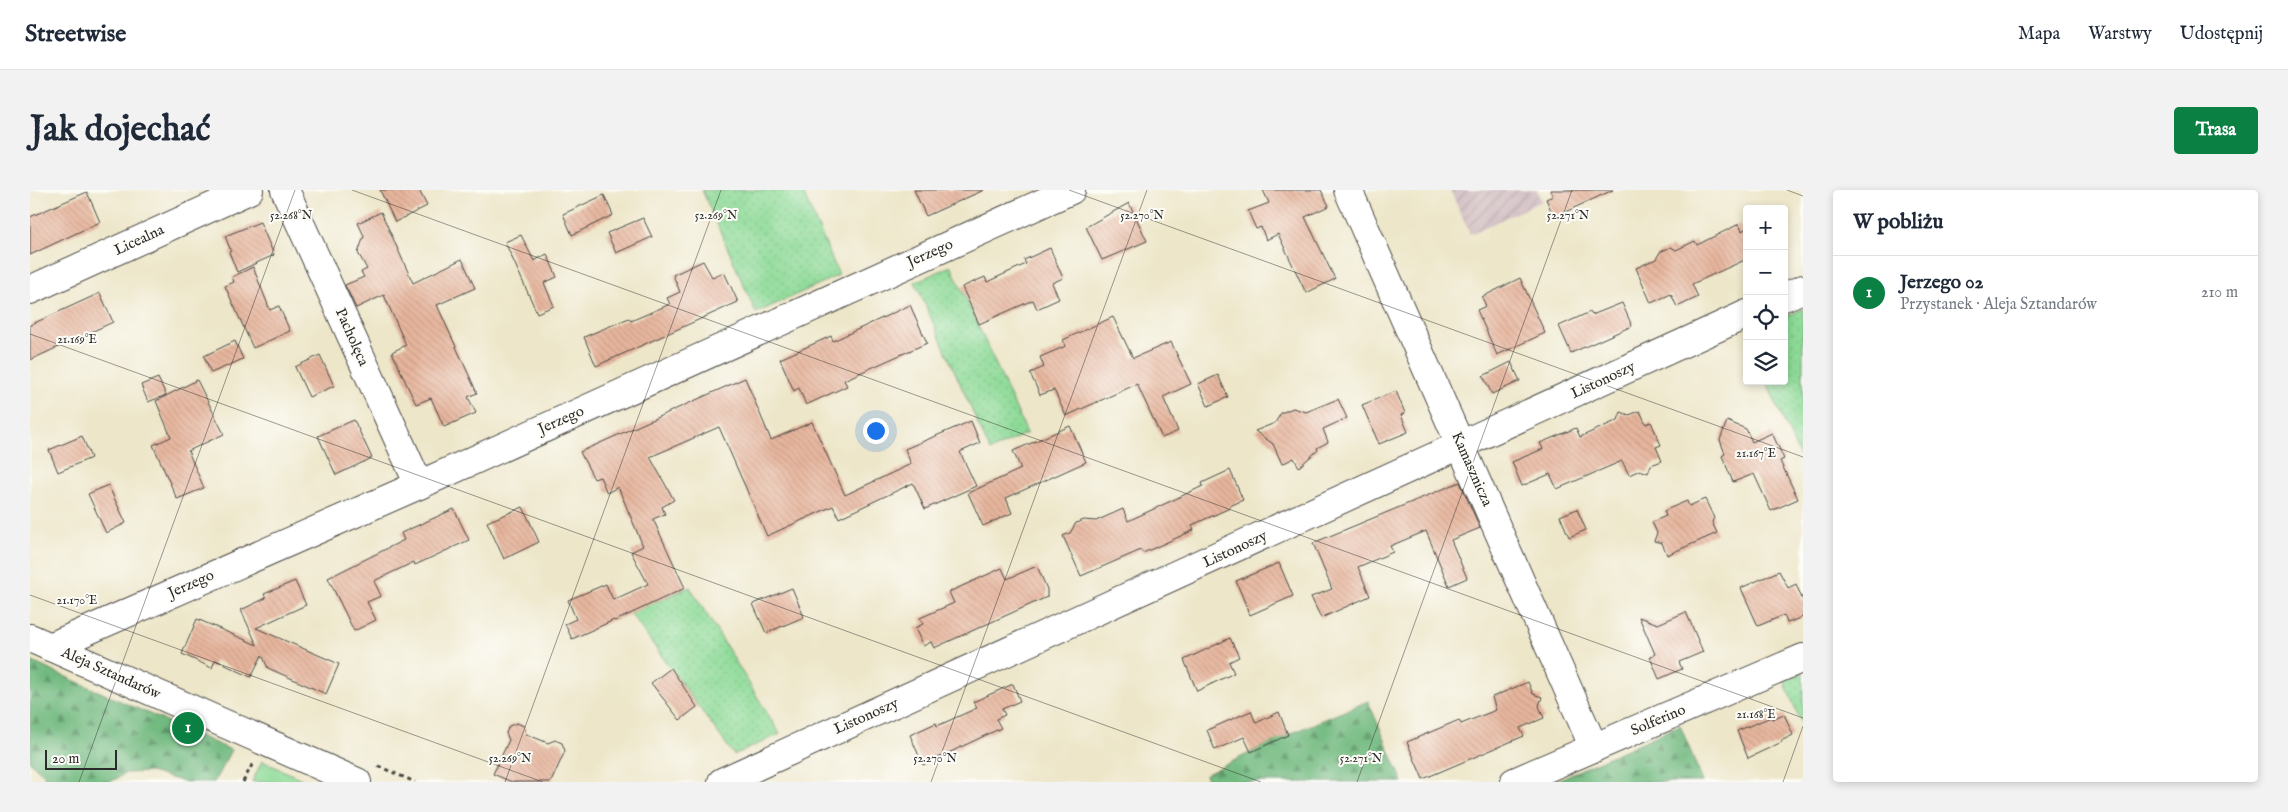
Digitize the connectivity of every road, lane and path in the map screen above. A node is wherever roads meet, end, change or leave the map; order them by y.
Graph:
1 (249, 190) edge
2 (285, 190) edge
3 (1070, 190) edge
4 (1348, 190) edge
5 (1803, 289) edge
6 (30, 290) edge
7 (1788, 295) edge
8 (1743, 316) edge
9 (1462, 445) junction
10 (419, 484) junction
11 (40, 642) edge
12 (1803, 658) edge
13 (1594, 748) junction
14 (357, 782) edge
15 (722, 782) edge
16 (1514, 782) edge

1 - 6 street, Licealna
2 - 10 street, Pacholęca
3 - 10 street, Jerzego
4 - 9 street, Kamasznicza
5 - 7 street
8 - 9 street, Listonoszy
9 - 13 street, Kamasznicza
9 - 15 street, Listonoszy
10 - 11 street, Jerzego
11 - 14 street, Aleja Sztandarów
12 - 13 street, Solferino
13 - 16 street, Solferino

